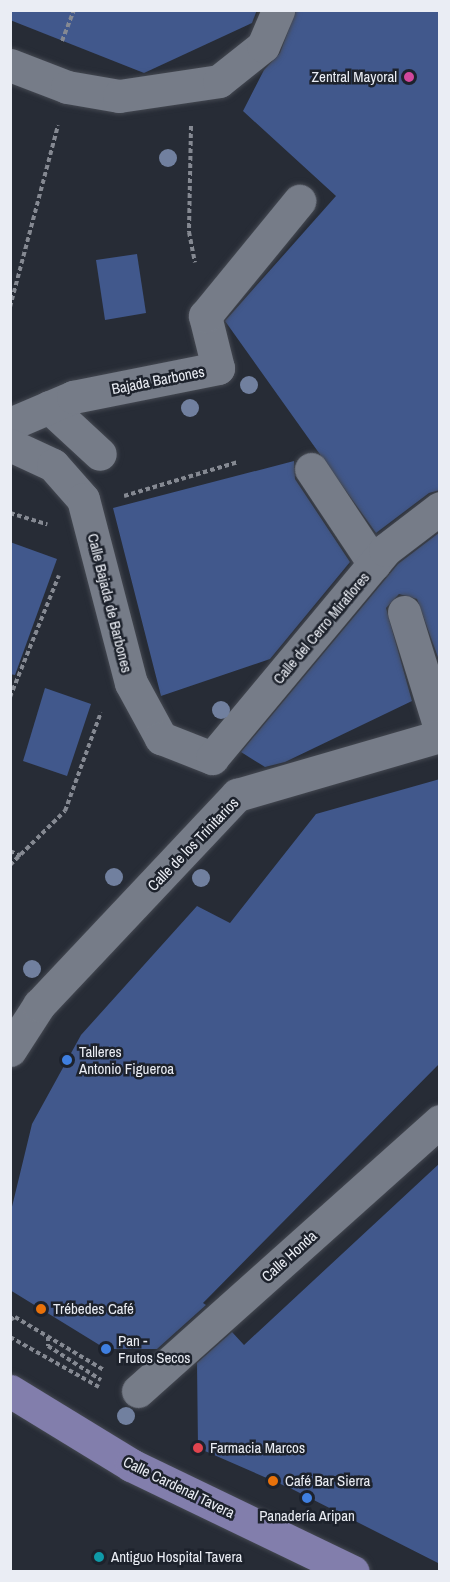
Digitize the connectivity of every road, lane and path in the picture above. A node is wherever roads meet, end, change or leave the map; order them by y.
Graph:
1 (278, 10) edge
2 (10, 65) edge
3 (192, 86) junction
4 (68, 87) junction
5 (299, 201) dead end
6 (10, 307) edge
7 (205, 316) junction
8 (49, 407) junction
9 (14, 444) edge
10 (100, 454) dead end
11 (238, 462) dead end
12 (311, 469) dead end
13 (120, 497) dead end
14 (440, 508) edge
15 (10, 513) edge
16 (35, 519) dead end
17 (375, 564) junction
18 (61, 568) dead end
19 (404, 612) dead end
20 (10, 697) edge
21 (102, 708) dead end
22 (440, 728) edge
23 (440, 736) edge
24 (212, 758) junction
25 (237, 795) junction
26 (10, 851) edge
27 (21, 856) junction
28 (10, 865) edge
29 (10, 1050) edge
30 (440, 1121) edge
31 (10, 1320) edge
32 (10, 1337) edge
33 (48, 1337) junction
34 (105, 1383) dead end
35 (10, 1391) edge
36 (124, 1392) junction
37 (353, 1572) edge

1 - 3 street
2 - 4 street
3 - 4 street
3 - 7 path
4 - 6 path
5 - 7 street
7 - 8 street, Bajada Barbones
8 - 9 street, Bajada Barbones
8 - 10 street
9 - 24 street, Calle Bajada de Barbones
11 - 13 path
12 - 17 street
14 - 17 street, Calle del Cerro Miraflores
15 - 16 path
17 - 24 street, Calle del Cerro Miraflores
18 - 20 path
19 - 22 street
21 - 27 path
23 - 25 street, Calle de los Trinitarios
24 - 25 street
25 - 29 street, Calle de los Trinitarios
26 - 27 path
27 - 28 path
30 - 36 street, Calle Honda
31 - 33 path
32 - 36 path
33 - 34 path
33 - 36 path
35 - 37 main road, Calle Cardenal Tavera

